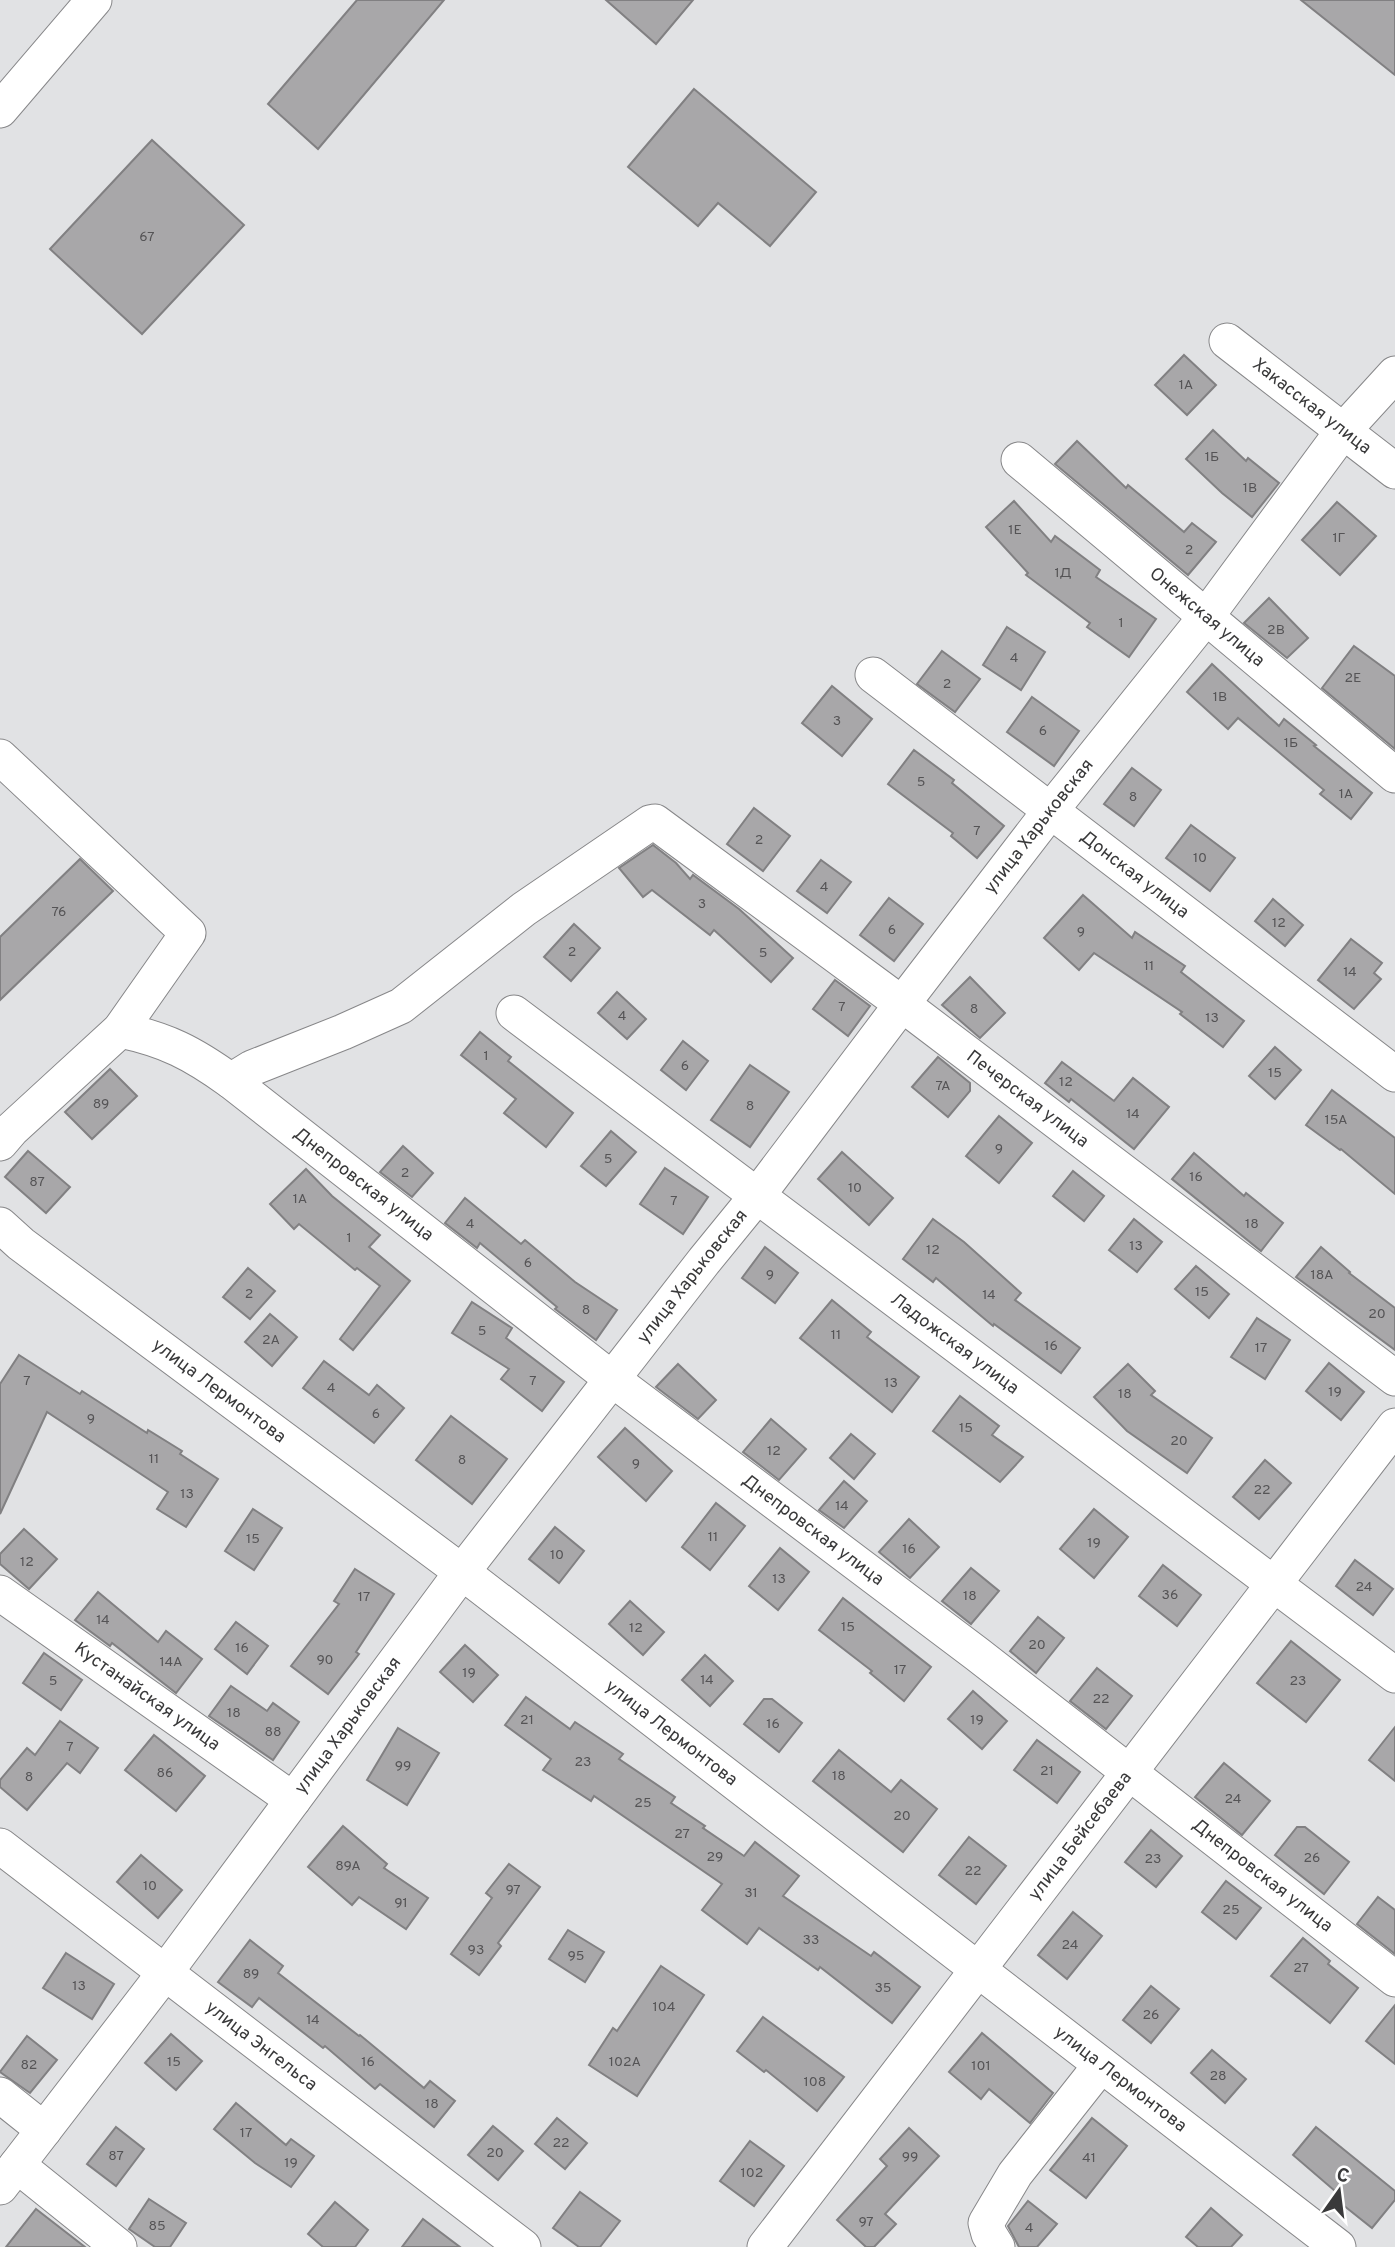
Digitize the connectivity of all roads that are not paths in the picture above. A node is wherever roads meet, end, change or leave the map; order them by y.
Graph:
1 (94, 0) edge
2 (0, 110) edge
3 (1227, 341) dead end
4 (1395, 374) edge
5 (1343, 430) junction
6 (1019, 460) dead end
7 (1395, 471) edge
8 (1205, 618) junction
9 (873, 675) dead end
10 (0, 757) edge
11 (1395, 775) edge
12 (1051, 810) junction
13 (902, 1004) junction
14 (514, 1013) dead end
15 (120, 1030) junction
16 (1395, 1074) edge
17 (231, 1081) junction
18 (0, 1143) edge
19 (757, 1196) junction
20 (0, 1225) edge
21 (1395, 1378) edge
22 (612, 1379) junction
23 (1395, 1426) edge
24 (462, 1572) junction
25 (1274, 1583) junction
26 (0, 1594) edge
27 (1395, 1675) edge
28 (1129, 1773) junction
29 (293, 1800) junction
30 (0, 1846) edge
31 (978, 1971) junction
32 (164, 1973) junction
33 (1395, 1979) edge
34 (1101, 2065) junction
35 (0, 2095) edge
36 (44, 2130) junction
37 (8, 2176) edge
38 (119, 2247) edge
39 (523, 2247) edge
40 (765, 2247) edge
41 (997, 2247) edge
42 (1338, 2247) edge

1 - 2 street
3 - 5 street, Хакасская улица
4 - 5 street, улица Харьковская
5 - 7 street, Хакасская улица
5 - 8 street, улица Харьковская
6 - 8 street, Онежская улица
8 - 11 street, Онежская улица
8 - 12 street, улица Харьковская
9 - 12 street, Донская улица
10 - 15 street
12 - 13 street, улица Харьковская
12 - 16 street, Донская улица
13 - 17 street, Печерская улица
13 - 19 street, улица Харьковская
13 - 21 street, Печерская улица
14 - 19 street, Ладожская улица
15 - 17 street, Днепровская улица
15 - 18 street
17 - 22 street, Днепровская улица
19 - 22 street, улица Харьковская
19 - 25 street, Ладожская улица
20 - 24 street, улица Лермонтова
22 - 24 street, улица Харьковская
22 - 28 street, Днепровская улица
23 - 25 street, улица Бейсебаева
24 - 29 street, улица Харьковская
24 - 31 street, улица Лермонтова
25 - 27 street, Ладожская улица
25 - 28 street, улица Бейсебаева
26 - 29 street, Кустанайская улица
28 - 31 street, улица Бейсебаева
28 - 33 street, Днепровская улица
29 - 32 street, улица Харьковская
30 - 32 street, улица Энгельса
31 - 34 street, улица Лермонтова
31 - 40 street, улица Бейсебаева
32 - 36 street, улица Харьковская
32 - 39 street, улица Энгельса
34 - 41 street
34 - 42 street, улица Лермонтова
35 - 36 street
36 - 37 street, улица Харьковская
37 - 38 street

